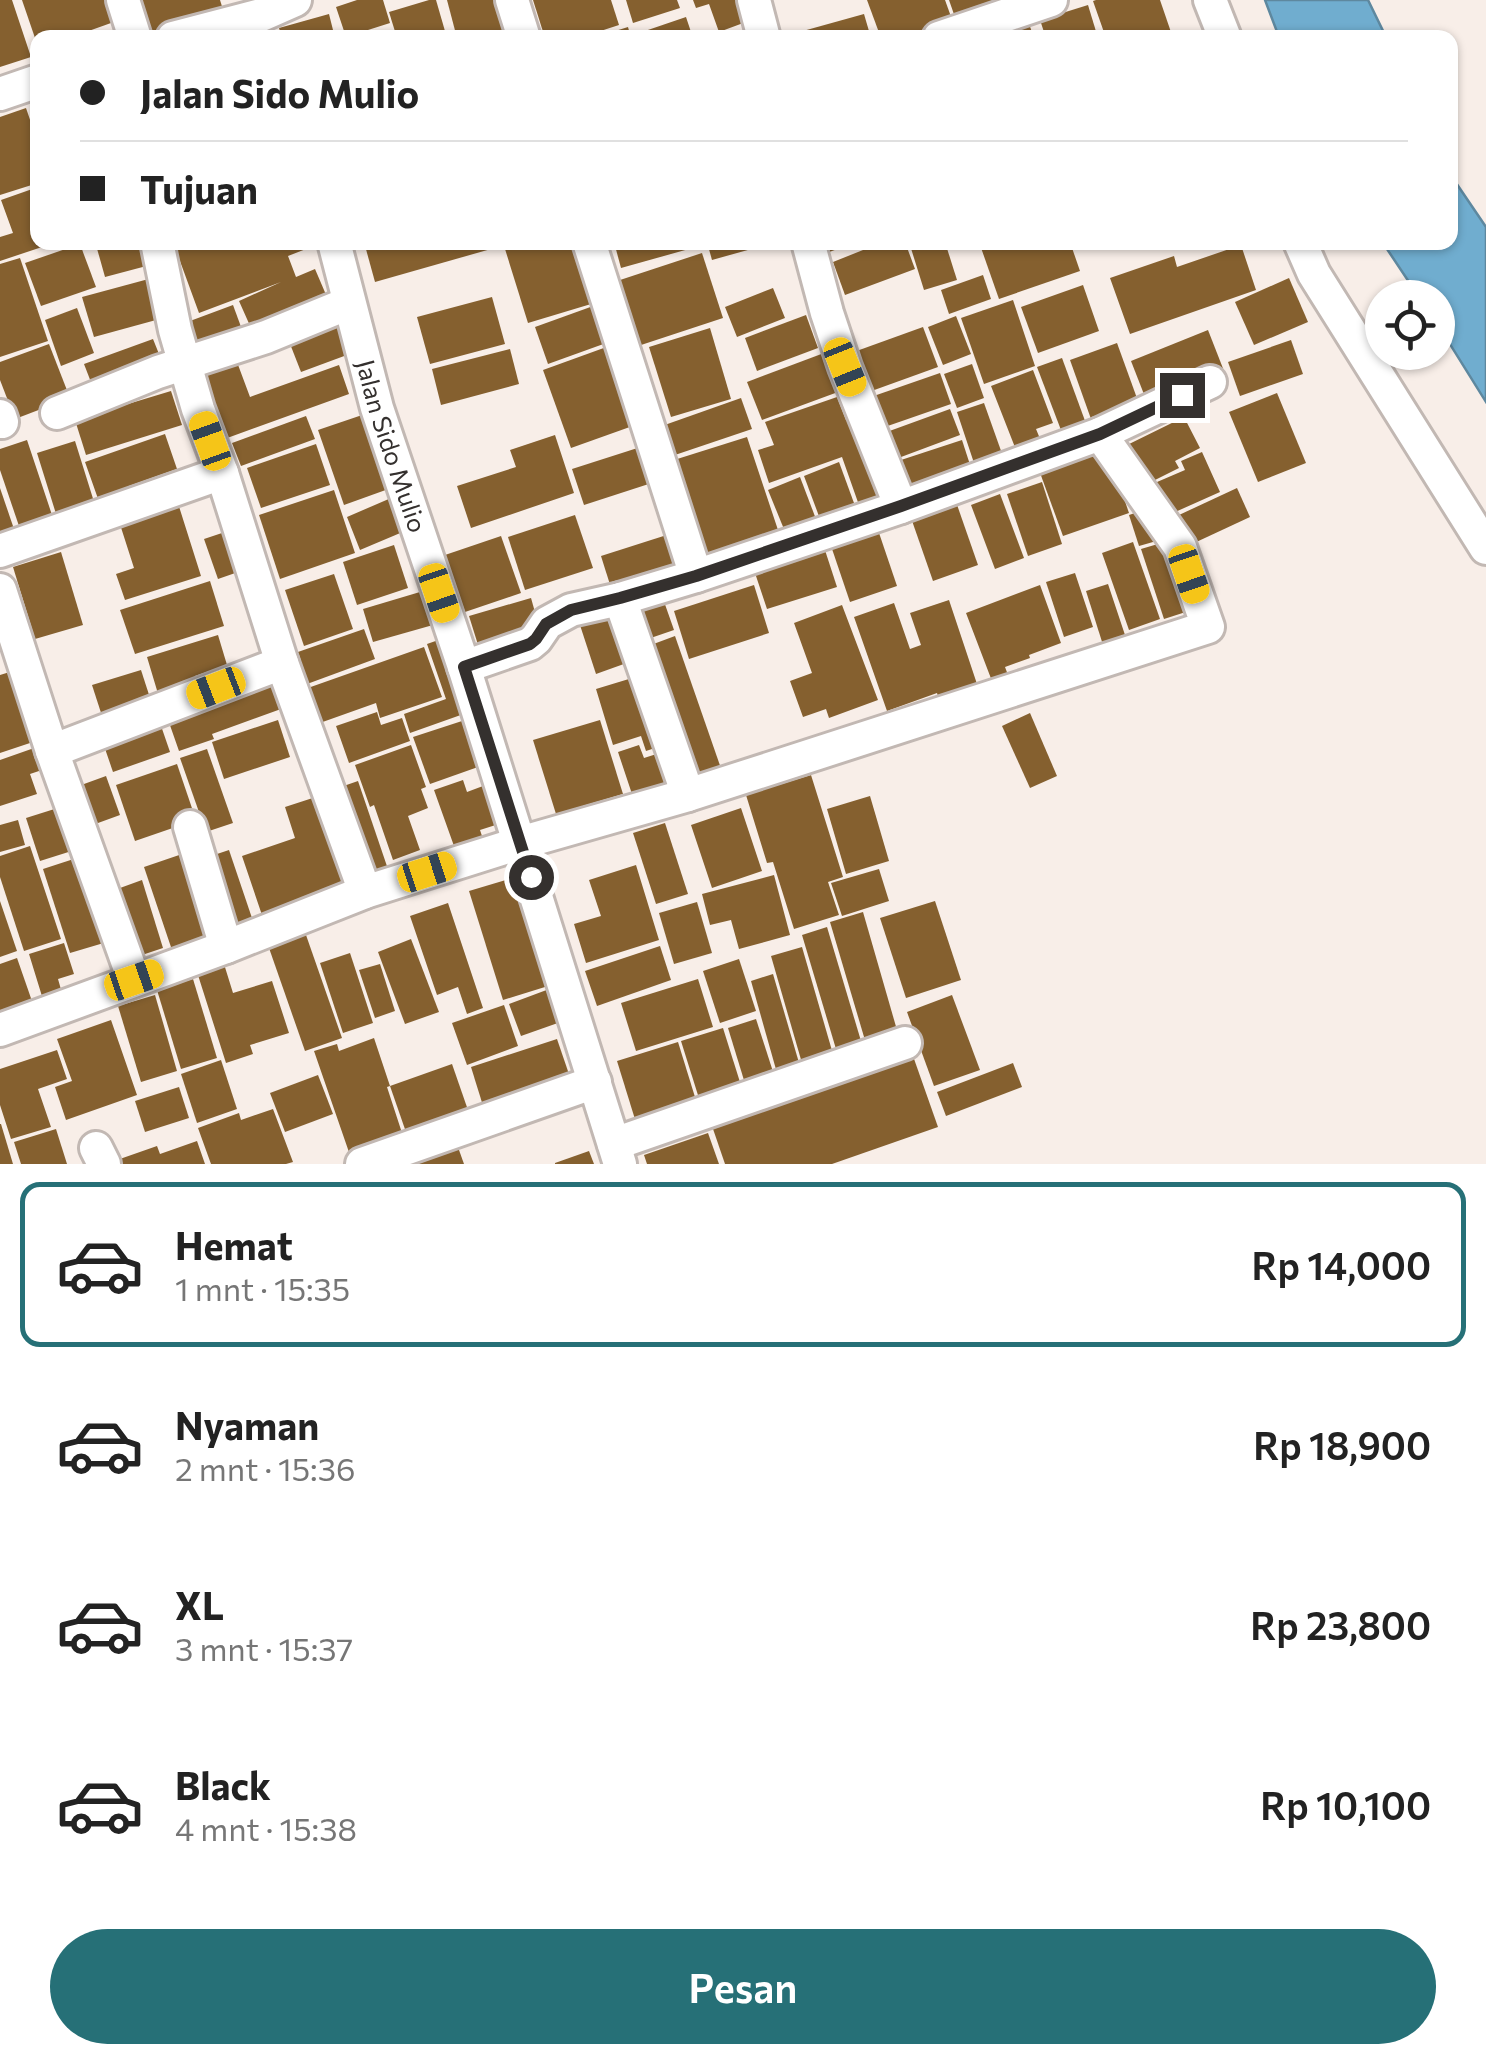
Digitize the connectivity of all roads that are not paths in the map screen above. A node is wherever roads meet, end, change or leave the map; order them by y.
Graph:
1 (123, 0) edge
2 (295, 0) edge
3 (512, 0) edge
4 (754, 0) edge
5 (1051, 0) edge
6 (1210, 0) edge
7 (262, 18) edge
8 (132, 30) edge
9 (209, 30) edge
10 (521, 30) edge
11 (762, 30) edge
12 (963, 30) edge
13 (1222, 30) edge
14 (30, 84) edge
15 (0, 94) edge
16 (159, 250) edge
17 (336, 250) edge
18 (592, 250) edge
19 (810, 250) edge
20 (1304, 250) edge
21 (349, 303) junction
22 (185, 364) junction
23 (1210, 382) dead end
24 (57, 413) dead end
25 (1100, 434) junction
26 (222, 473) junction
27 (901, 506) junction
28 (1486, 548) edge
29 (0, 551) edge
30 (696, 576) junction
31 (0, 590) edge
32 (620, 598) junction
33 (282, 663) junction
34 (464, 667) junction
35 (52, 752) junction
36 (688, 795) junction
37 (190, 826) dead end
38 (520, 843) junction
39 (365, 892) junction
40 (226, 947) junction
41 (134, 980) junction
42 (0, 1030) edge
43 (905, 1043) dead end
44 (595, 1082) junction
45 (617, 1154) edge
46 (362, 1164) edge

1 - 8 street
2 - 7 street
3 - 10 street
4 - 11 street
5 - 12 street
6 - 13 street
7 - 9 street
14 - 15 street
16 - 22 street
17 - 21 street, Jalan Sido Mulio
18 - 30 street
19 - 27 street
20 - 28 street
21 - 22 street
21 - 34 street, Jalan Sido Mulio
22 - 24 street
22 - 26 street
23 - 25 street
25 - 27 street
25 - 36 street
26 - 29 street
26 - 33 street
27 - 30 street
30 - 32 street
31 - 35 street
32 - 34 street
32 - 36 street
33 - 35 street
33 - 39 street
34 - 38 street, Jalan Sido Mulio
35 - 41 street
36 - 38 street
37 - 40 street
38 - 39 street
38 - 44 street, Jalan Sido Mulio
39 - 40 street
40 - 41 street
41 - 42 street
43 - 45 street
44 - 45 street, Jalan Sido Mulio
44 - 46 street

